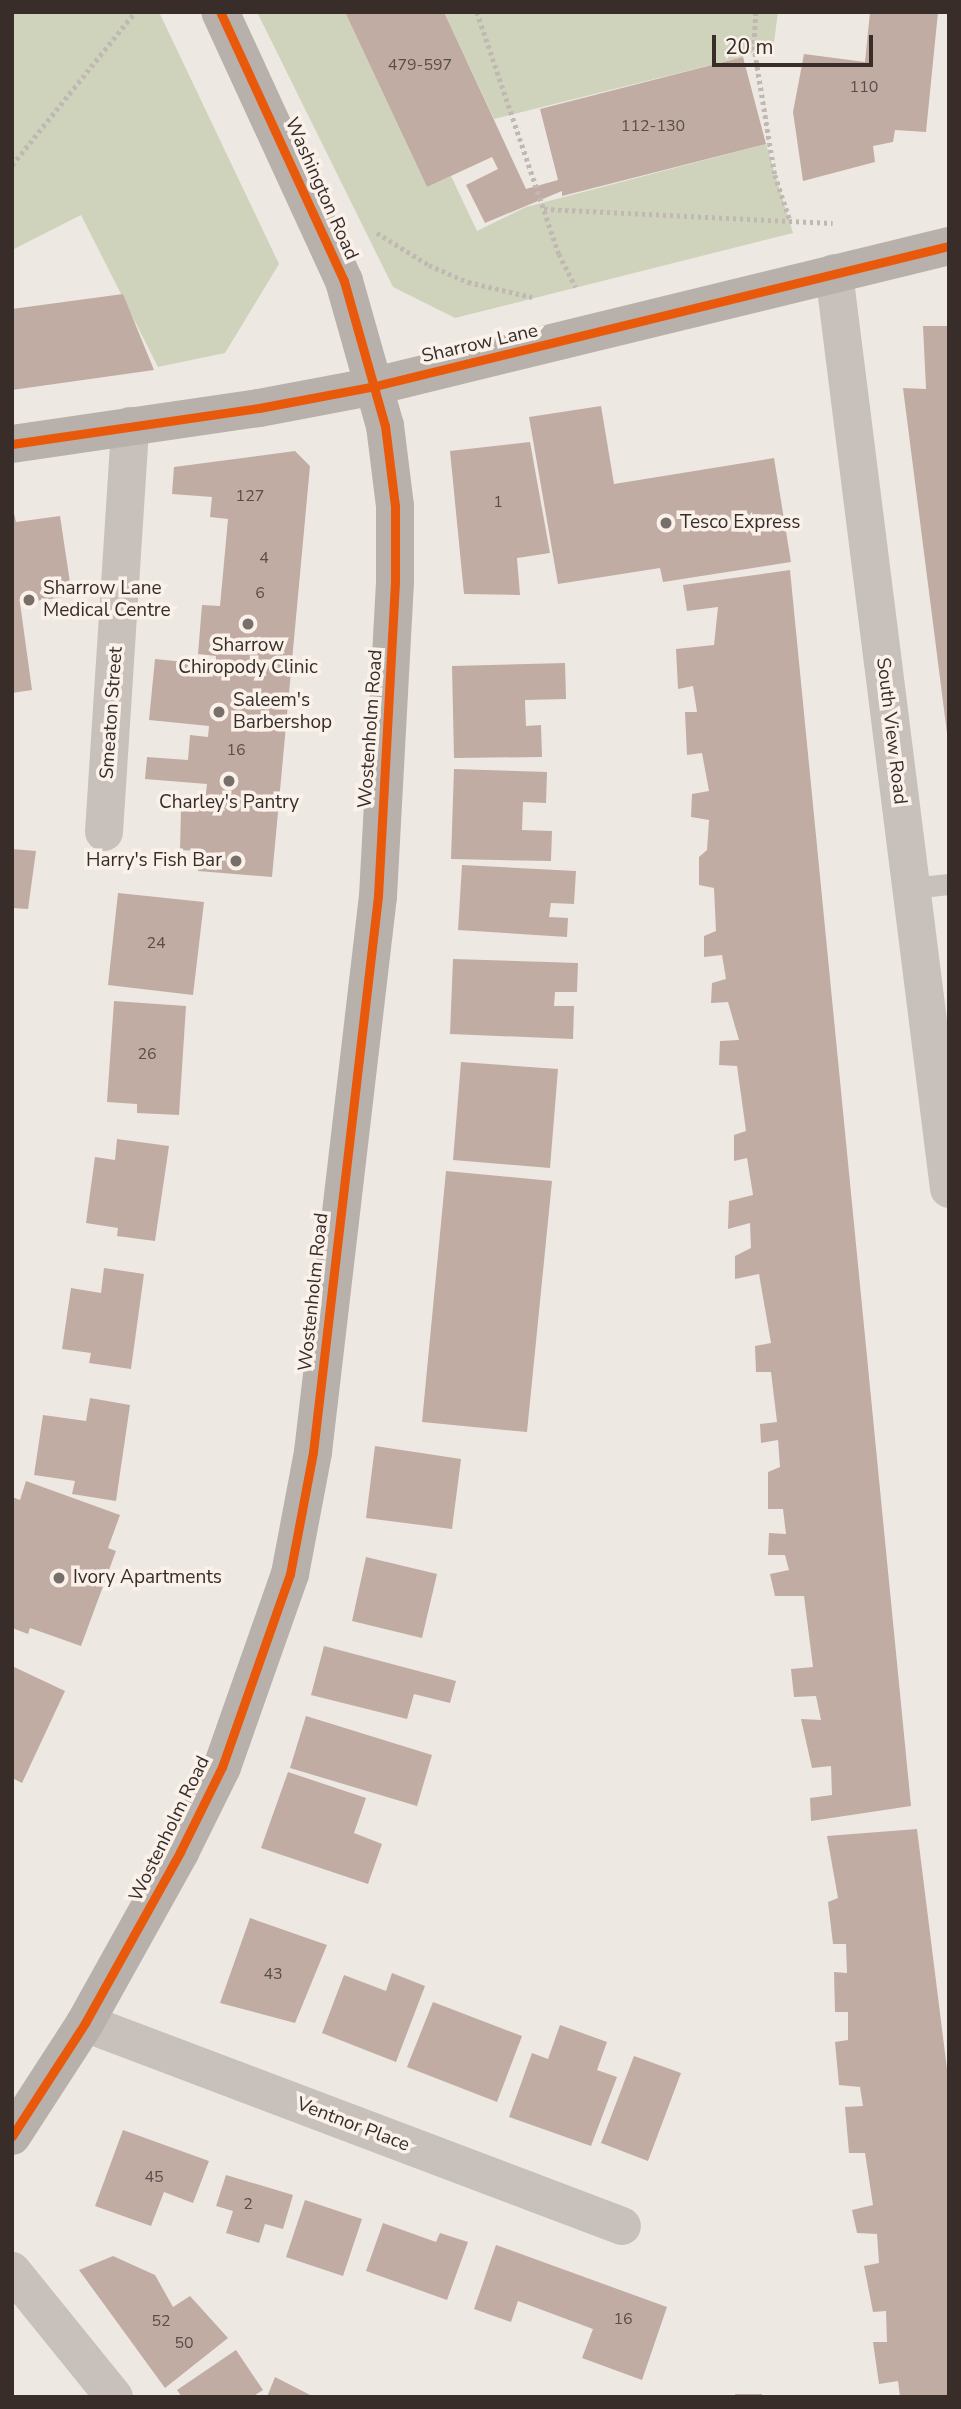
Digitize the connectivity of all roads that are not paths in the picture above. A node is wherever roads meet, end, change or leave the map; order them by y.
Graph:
1 (220, 12) edge
2 (949, 246) edge
3 (834, 273) junction
4 (375, 386) junction
5 (130, 426) junction
6 (12, 444) edge
7 (104, 832) dead end
8 (949, 884) edge
9 (911, 888) junction
10 (949, 1189) edge
11 (85, 2024) junction
12 (12, 2136) edge
13 (622, 2226) dead end
14 (12, 2271) edge
15 (114, 2397) edge

1 - 4 street, Washington Road
2 - 3 street, Sharrow Lane
3 - 4 street, Sharrow Lane
3 - 9 street, South View Road
4 - 5 street, Sharrow Lane
4 - 11 street, Wostenholm Road
5 - 6 street, Sharrow Lane
5 - 7 street, Smeaton Street
8 - 9 lane
9 - 10 street, South View Road
11 - 12 street, Wostenholm Road
11 - 13 street, Ventnor Place
14 - 15 street

